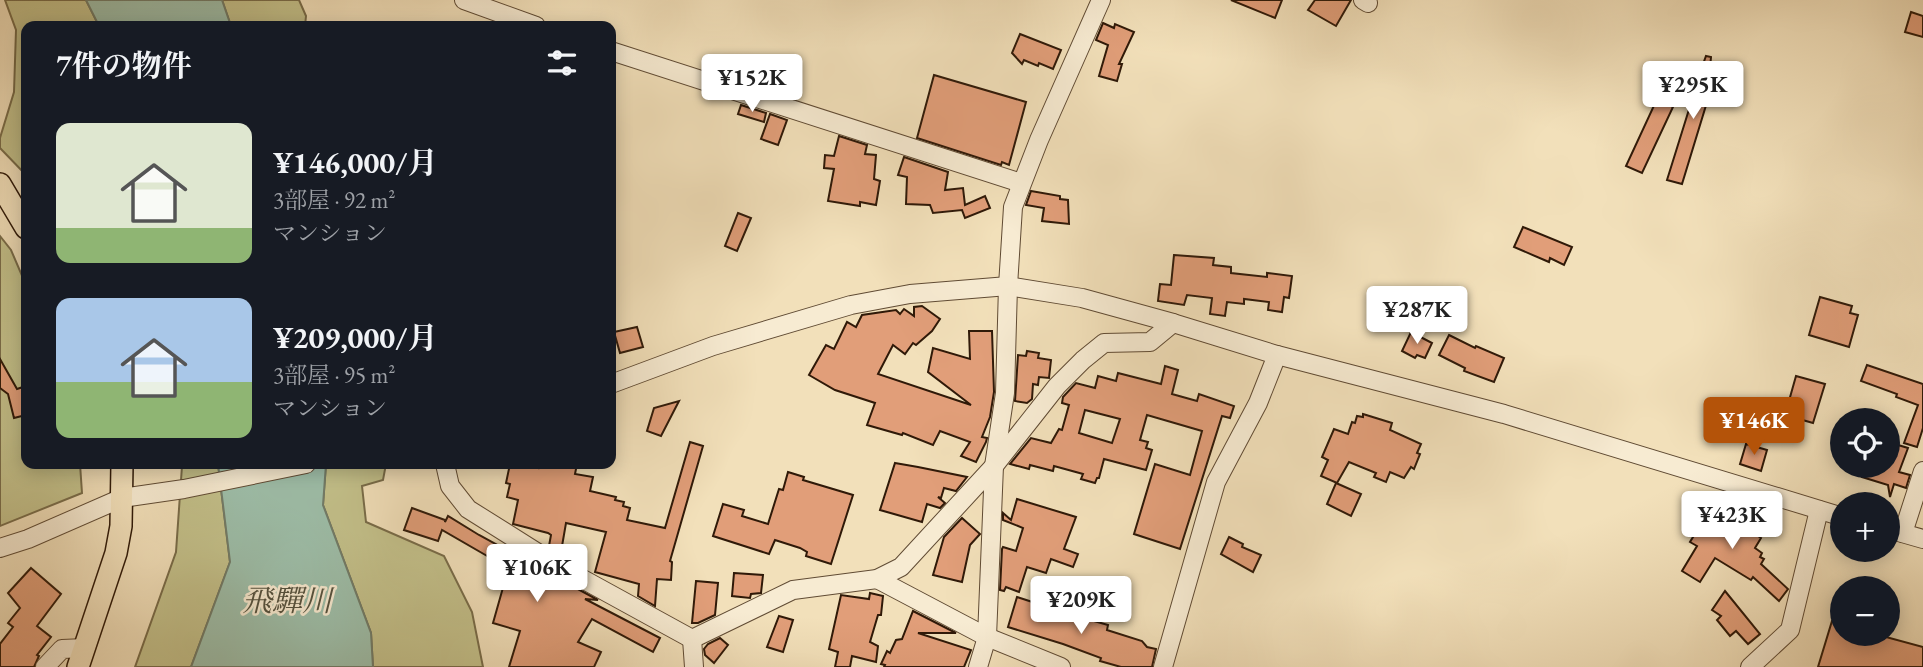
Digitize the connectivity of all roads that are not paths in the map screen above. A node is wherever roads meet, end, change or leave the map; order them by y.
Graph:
1 (464, 0) edge
2 (1101, 0) edge
3 (522, 21) edge
4 (616, 53) edge
5 (1021, 183) junction
6 (0, 184) edge
7 (21, 220) edge
8 (1008, 286) junction
9 (1173, 323) junction
10 (1277, 355) junction
11 (616, 382) edge
12 (994, 466) junction
13 (122, 469) edge
14 (282, 469) edge
15 (446, 469) edge
16 (1923, 471) edge
17 (122, 498) junction
18 (1819, 510) junction
19 (1830, 513) edge
20 (1900, 520) edge
21 (1900, 532) edge
22 (28, 538) junction
23 (1923, 539) edge
24 (0, 548) edge
25 (0, 554) edge
26 (877, 579) junction
27 (987, 637) junction
28 (692, 639) junction
29 (81, 657) edge
30 (45, 667) edge
31 (694, 667) edge
32 (978, 667) edge
33 (1060, 667) edge
34 (1163, 667) edge
35 (1750, 667) edge

1 - 3 street
2 - 5 street
4 - 5 street
5 - 8 street
6 - 7 main road
8 - 9 street
8 - 11 street
8 - 12 street
9 - 10 street
9 - 12 street
10 - 18 street
10 - 34 street
12 - 26 street
12 - 27 street
13 - 17 main road
14 - 17 street
15 - 28 street
16 - 20 street
17 - 22 street
17 - 29 main road
18 - 19 street
18 - 35 street
21 - 23 street
22 - 24 street
22 - 25 street
26 - 27 street
26 - 28 street
27 - 32 street
27 - 33 street
28 - 31 street
29 - 30 street

